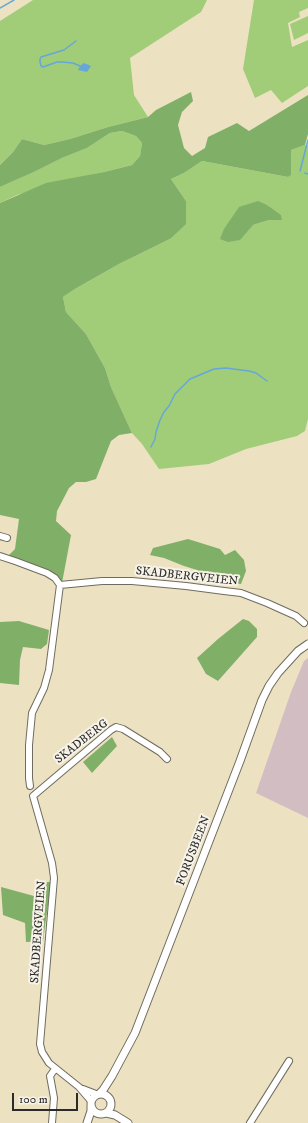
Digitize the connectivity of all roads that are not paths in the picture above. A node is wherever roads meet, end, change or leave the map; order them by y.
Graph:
1 (0, 536) edge
2 (7, 538) dead end
3 (0, 556) edge
4 (60, 585) junction
5 (304, 623) dead end
6 (308, 644) edge
7 (167, 758) dead end
8 (30, 786) dead end
9 (33, 796) joint
10 (289, 1061) dead end
11 (55, 1068) junction
12 (112, 1076) junction
13 (79, 1087) junction
14 (98, 1094) junction
15 (111, 1101) junction
16 (91, 1103) junction
17 (104, 1113) junction
18 (126, 1122) edge
19 (52, 1123) edge
20 (88, 1123) edge
21 (250, 1123) edge

1 - 2 street
3 - 4 street
4 - 5 street, SKADBERGVEIEN
4 - 8 street
6 - 12 main road, FORUSBEEN
7 - 9 street, SKADBERG
9 - 11 street, SKADBERGVEIEN
10 - 21 street
11 - 13 street, SKADBERGVEIEN
11 - 19 street
12 - 14 main road, FORUSBEEN
12 - 15 main road, FORUSBEEN
13 - 14 street, SKADBERGVEIEN
13 - 16 street, SKADBERGVEIEN
14 - 15 main road
14 - 16 main road, FORUSBEEN
15 - 17 main road, FORUSBEEN
15 - 18 main road
16 - 17 main road
16 - 20 main road, FORUSBEEN
17 - 18 main road
17 - 20 main road, FORUSBEEN

